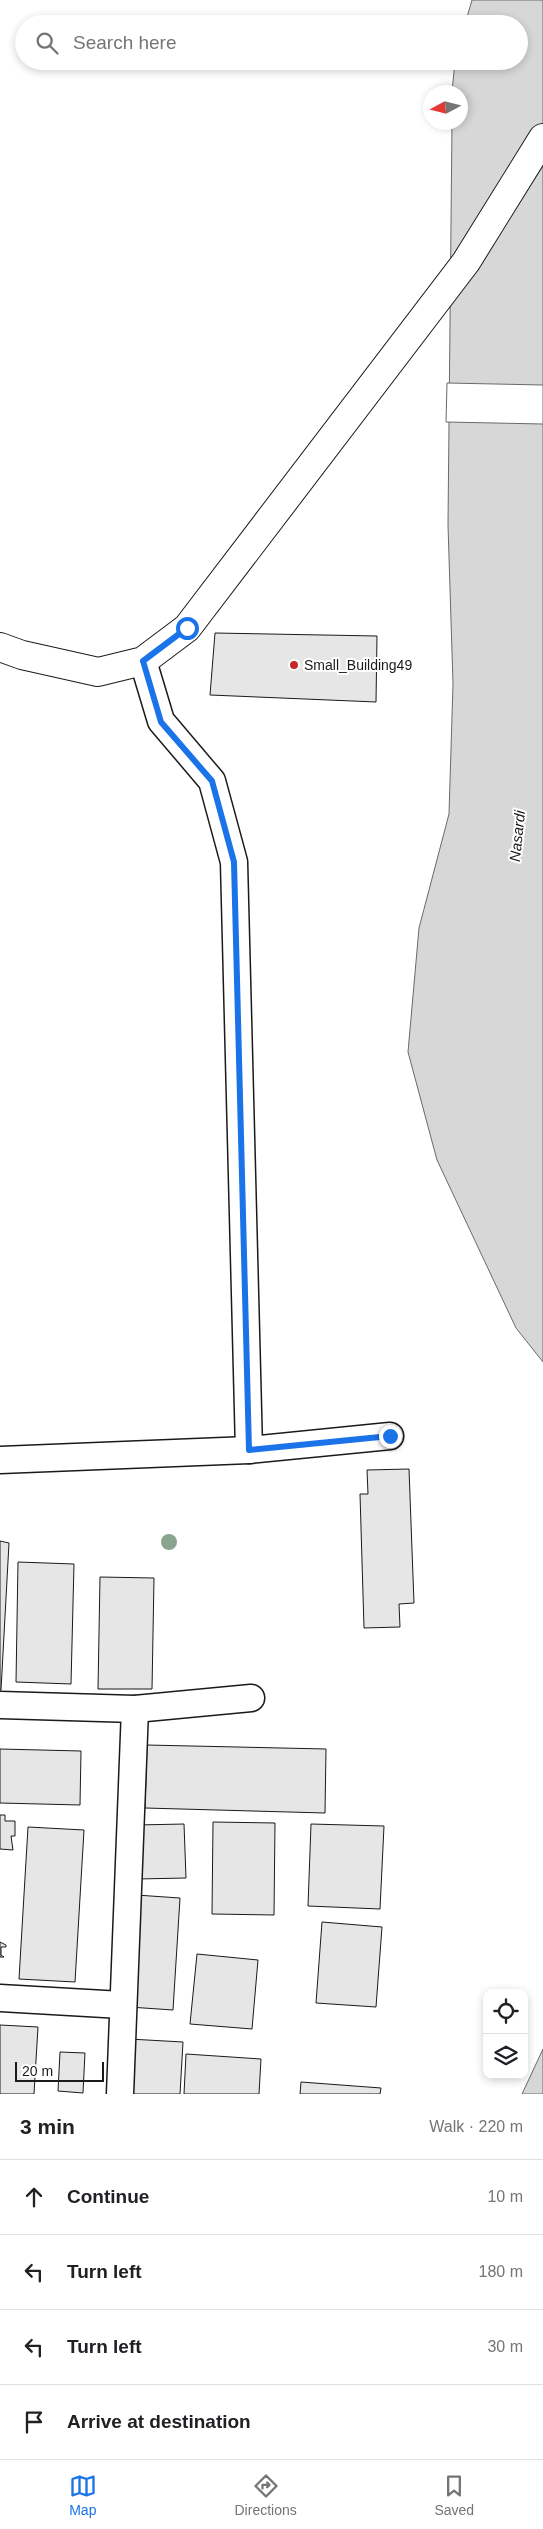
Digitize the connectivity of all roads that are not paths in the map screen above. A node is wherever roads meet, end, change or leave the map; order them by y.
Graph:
1 (543, 138) edge
2 (0, 647) edge
3 (143, 661) junction
4 (390, 1436) dead end
5 (249, 1450) junction
6 (0, 1460) edge
7 (251, 1698) dead end
8 (0, 1705) edge
9 (135, 1709) junction
10 (0, 1998) edge
11 (122, 2005) junction
12 (120, 2094) edge

1 - 3 street
2 - 3 street
3 - 5 street
4 - 5 street
5 - 6 street
7 - 9 street
8 - 9 street
9 - 11 street
10 - 11 street
11 - 12 street

